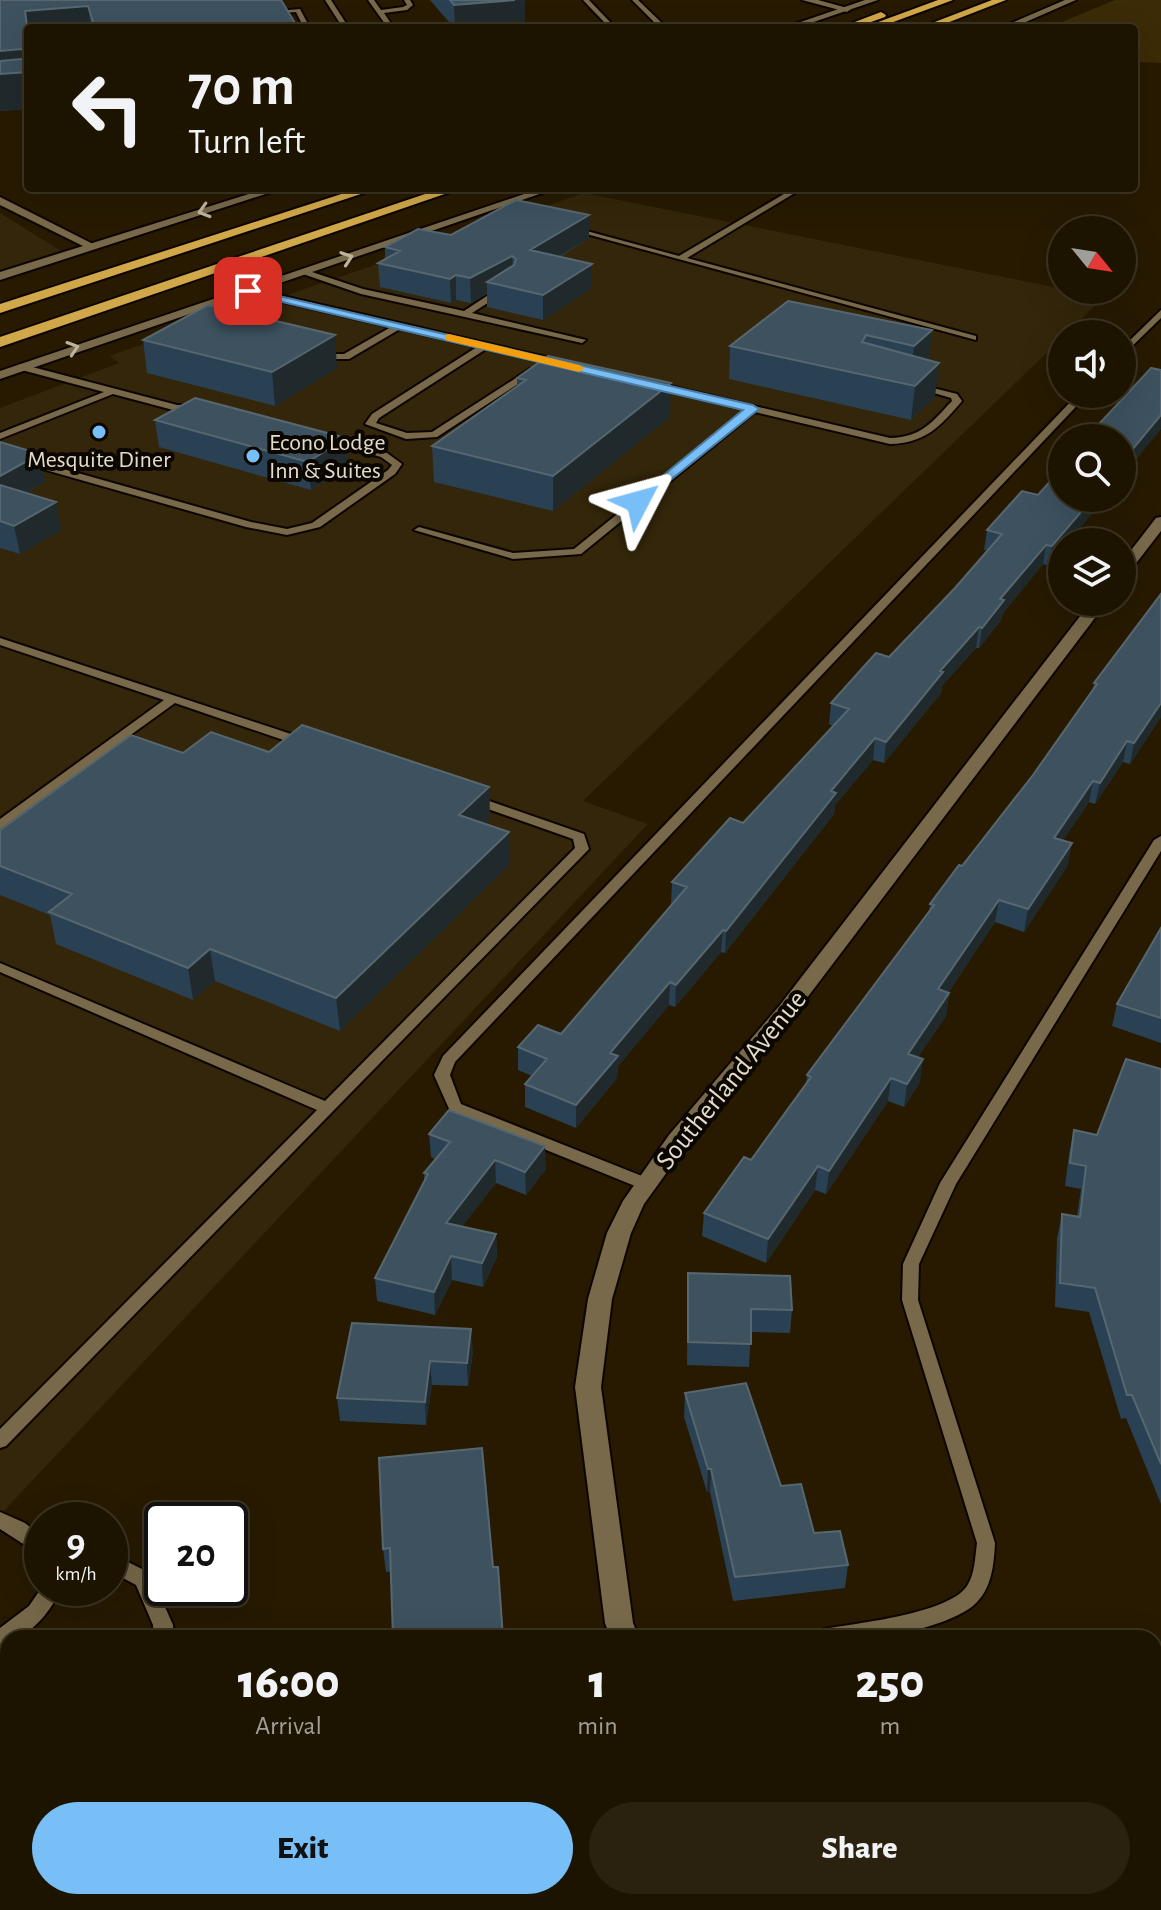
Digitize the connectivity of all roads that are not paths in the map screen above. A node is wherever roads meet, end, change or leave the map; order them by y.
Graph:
1 (328, 0) edge
2 (371, 0) edge
3 (407, 0) edge
4 (586, 0) edge
5 (635, 0) edge
6 (806, 0) edge
7 (874, 0) edge
8 (921, 0) edge
9 (948, 0) edge
10 (1001, 0) edge
11 (1072, 0) edge
12 (847, 9) junction
13 (267, 12) edge
14 (379, 12) junction
15 (305, 24) edge
16 (343, 24) edge
17 (388, 24) edge
18 (608, 24) edge
19 (660, 24) edge
20 (800, 24) edge
21 (855, 24) edge
22 (879, 24) edge
23 (935, 24) edge
24 (1014, 24) edge
25 (266, 192) edge
26 (361, 192) edge
27 (444, 192) edge
28 (540, 192) edge
29 (792, 192) edge
30 (0, 200) edge
31 (494, 208) junction
32 (300, 212) junction
33 (510, 212) edge
34 (555, 224) edge
35 (93, 247) junction
36 (681, 258) junction
37 (306, 272) junction
38 (0, 276) edge
39 (173, 285) junction
40 (510, 285) edge
41 (248, 291) junction
42 (0, 293) edge
43 (0, 309) edge
44 (1161, 313) edge
45 (465, 314) junction
46 (399, 326) junction
47 (973, 338) dead end
48 (1136, 339) edge
49 (582, 340) dead end
50 (0, 342) edge
51 (484, 346) junction
52 (304, 354) edge
53 (0, 357) edge
54 (548, 361) junction
55 (21, 367) junction
56 (577, 368) edge
57 (0, 375) edge
58 (636, 381) edge
59 (911, 384) edge
60 (113, 391) junction
61 (1070, 408) edge
62 (202, 409) edge
63 (753, 409) junction
64 (0, 436) edge
65 (323, 438) edge
66 (0, 454) edge
67 (1161, 521) edge
68 (419, 530) dead end
69 (1136, 554) edge
70 (1088, 616) edge
71 (0, 641) edge
72 (173, 699) junction
73 (319, 748) edge
74 (451, 792) edge
75 (0, 825) edge
76 (1161, 840) edge
77 (0, 967) edge
78 (327, 1108) junction
79 (646, 1184) junction
80 (0, 1441) edge
81 (0, 1520) edge
82 (24, 1534) edge
83 (128, 1571) edge
84 (40, 1606) edge
85 (12, 1630) edge
86 (163, 1630) edge
87 (622, 1630) edge
88 (862, 1630) edge

1 - 16 lane
2 - 14 lane
3 - 14 lane
4 - 18 lane
5 - 19 lane
6 - 12 main road
7 - 12 main road
8 - 21 highway
9 - 22 highway
10 - 23 highway
11 - 24 main road
12 - 20 main road
13 - 15 lane
14 - 17 lane
25 -> 35 main road
26 - 32 highway
27 - 39 highway
28 - 31 main road
29 - 36 lane
30 - 35 main road
31 - 33 lane
37 -> 31 main road
32 - 42 highway
32 - 43 highway
34 - 36 lane
35 - 38 main road
36 - 47 lane
37 - 41 main road
37 - 45 lane
39 - 50 highway
39 - 53 highway
40 - 45 lane
41 - 46 lane
55 -> 41 main road
44 - 48 lane
45 - 49 lane
46 - 51 lane
46 - 52 lane
51 - 54 lane
51 - 54 lane
54 - 56 lane
55 - 57 main road
55 - 60 lane
58 - 63 lane
59 - 63 lane
60 - 62 lane
60 - 64 lane
61 - 79 lane
63 - 68 lane
65 - 66 lane
67 - 69 main road
70 - 79 main road, Southerland Avenue
71 - 72 lane
72 - 73 lane
72 - 75 lane
74 - 78 lane
76 - 88 lane
77 - 78 lane
78 - 80 lane
79 - 87 main road, Southerland Avenue
81 - 82 lane
83 - 86 lane
84 - 85 lane

